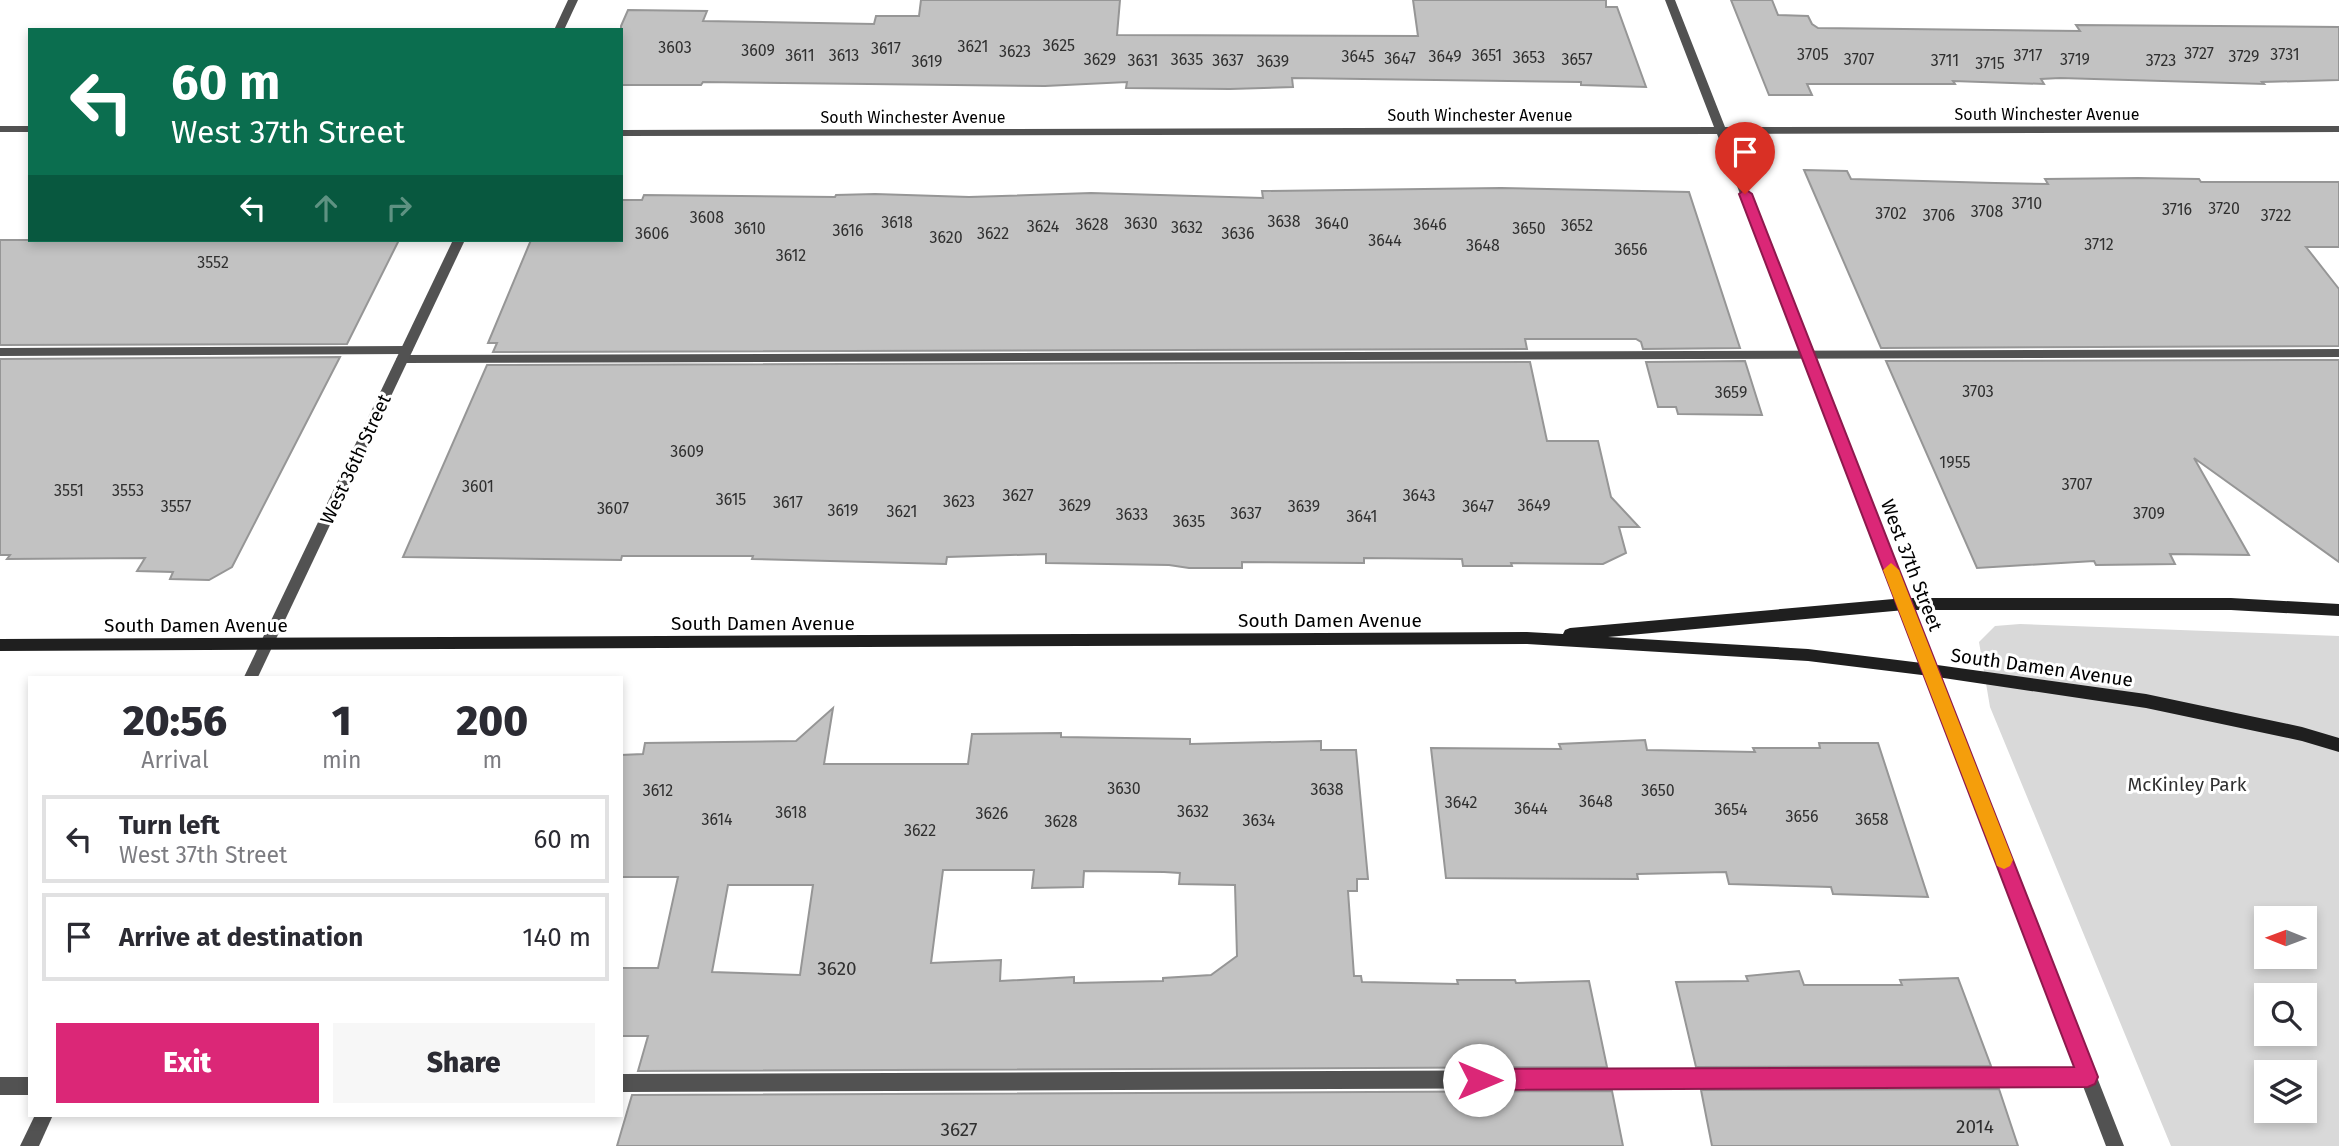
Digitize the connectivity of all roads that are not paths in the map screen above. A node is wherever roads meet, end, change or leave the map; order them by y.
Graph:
1 (573, 0) edge
2 (1670, 0) edge
3 (560, 28) edge
4 (0, 129) edge
5 (28, 129) edge
6 (2339, 129) edge
7 (1721, 131) junction
8 (623, 133) edge
9 (458, 242) edge
10 (0, 352) edge
11 (2339, 353) edge
12 (1808, 354) junction
13 (404, 355) junction
14 (1905, 604) junction
15 (2339, 610) edge
16 (1527, 638) junction
17 (267, 644) junction
18 (0, 645) edge
19 (1930, 670) junction
20 (251, 676) edge
21 (2339, 744) edge
22 (2088, 1077) junction
23 (623, 1083) edge
24 (0, 1086) edge
25 (28, 1086) edge
26 (43, 1117) edge
27 (29, 1146) edge
28 (2115, 1146) edge

1 - 3 street
2 - 7 street, West 37th Street
4 - 5 street
6 - 7 street, South Winchester Avenue
7 - 8 street, South Winchester Avenue
7 - 12 street, West 37th Street
9 - 13 street, West 36th Street
10 - 13 street
11 - 12 street
12 - 13 street
12 - 14 street, West 37th Street
13 - 17 street, West 36th Street
14 - 15 main road, South Damen Avenue
14 - 16 main road, South Damen Avenue
14 - 19 street, West 37th Street
16 - 17 main road, South Damen Avenue
16 - 19 main road, South Damen Avenue
17 - 18 main road, South Damen Avenue
17 - 20 street, West 36th Street
19 - 21 main road, South Damen Avenue
19 - 22 street, West 37th Street
22 - 23 street
22 - 28 street, West 37th Street
24 - 25 street
26 - 27 street

